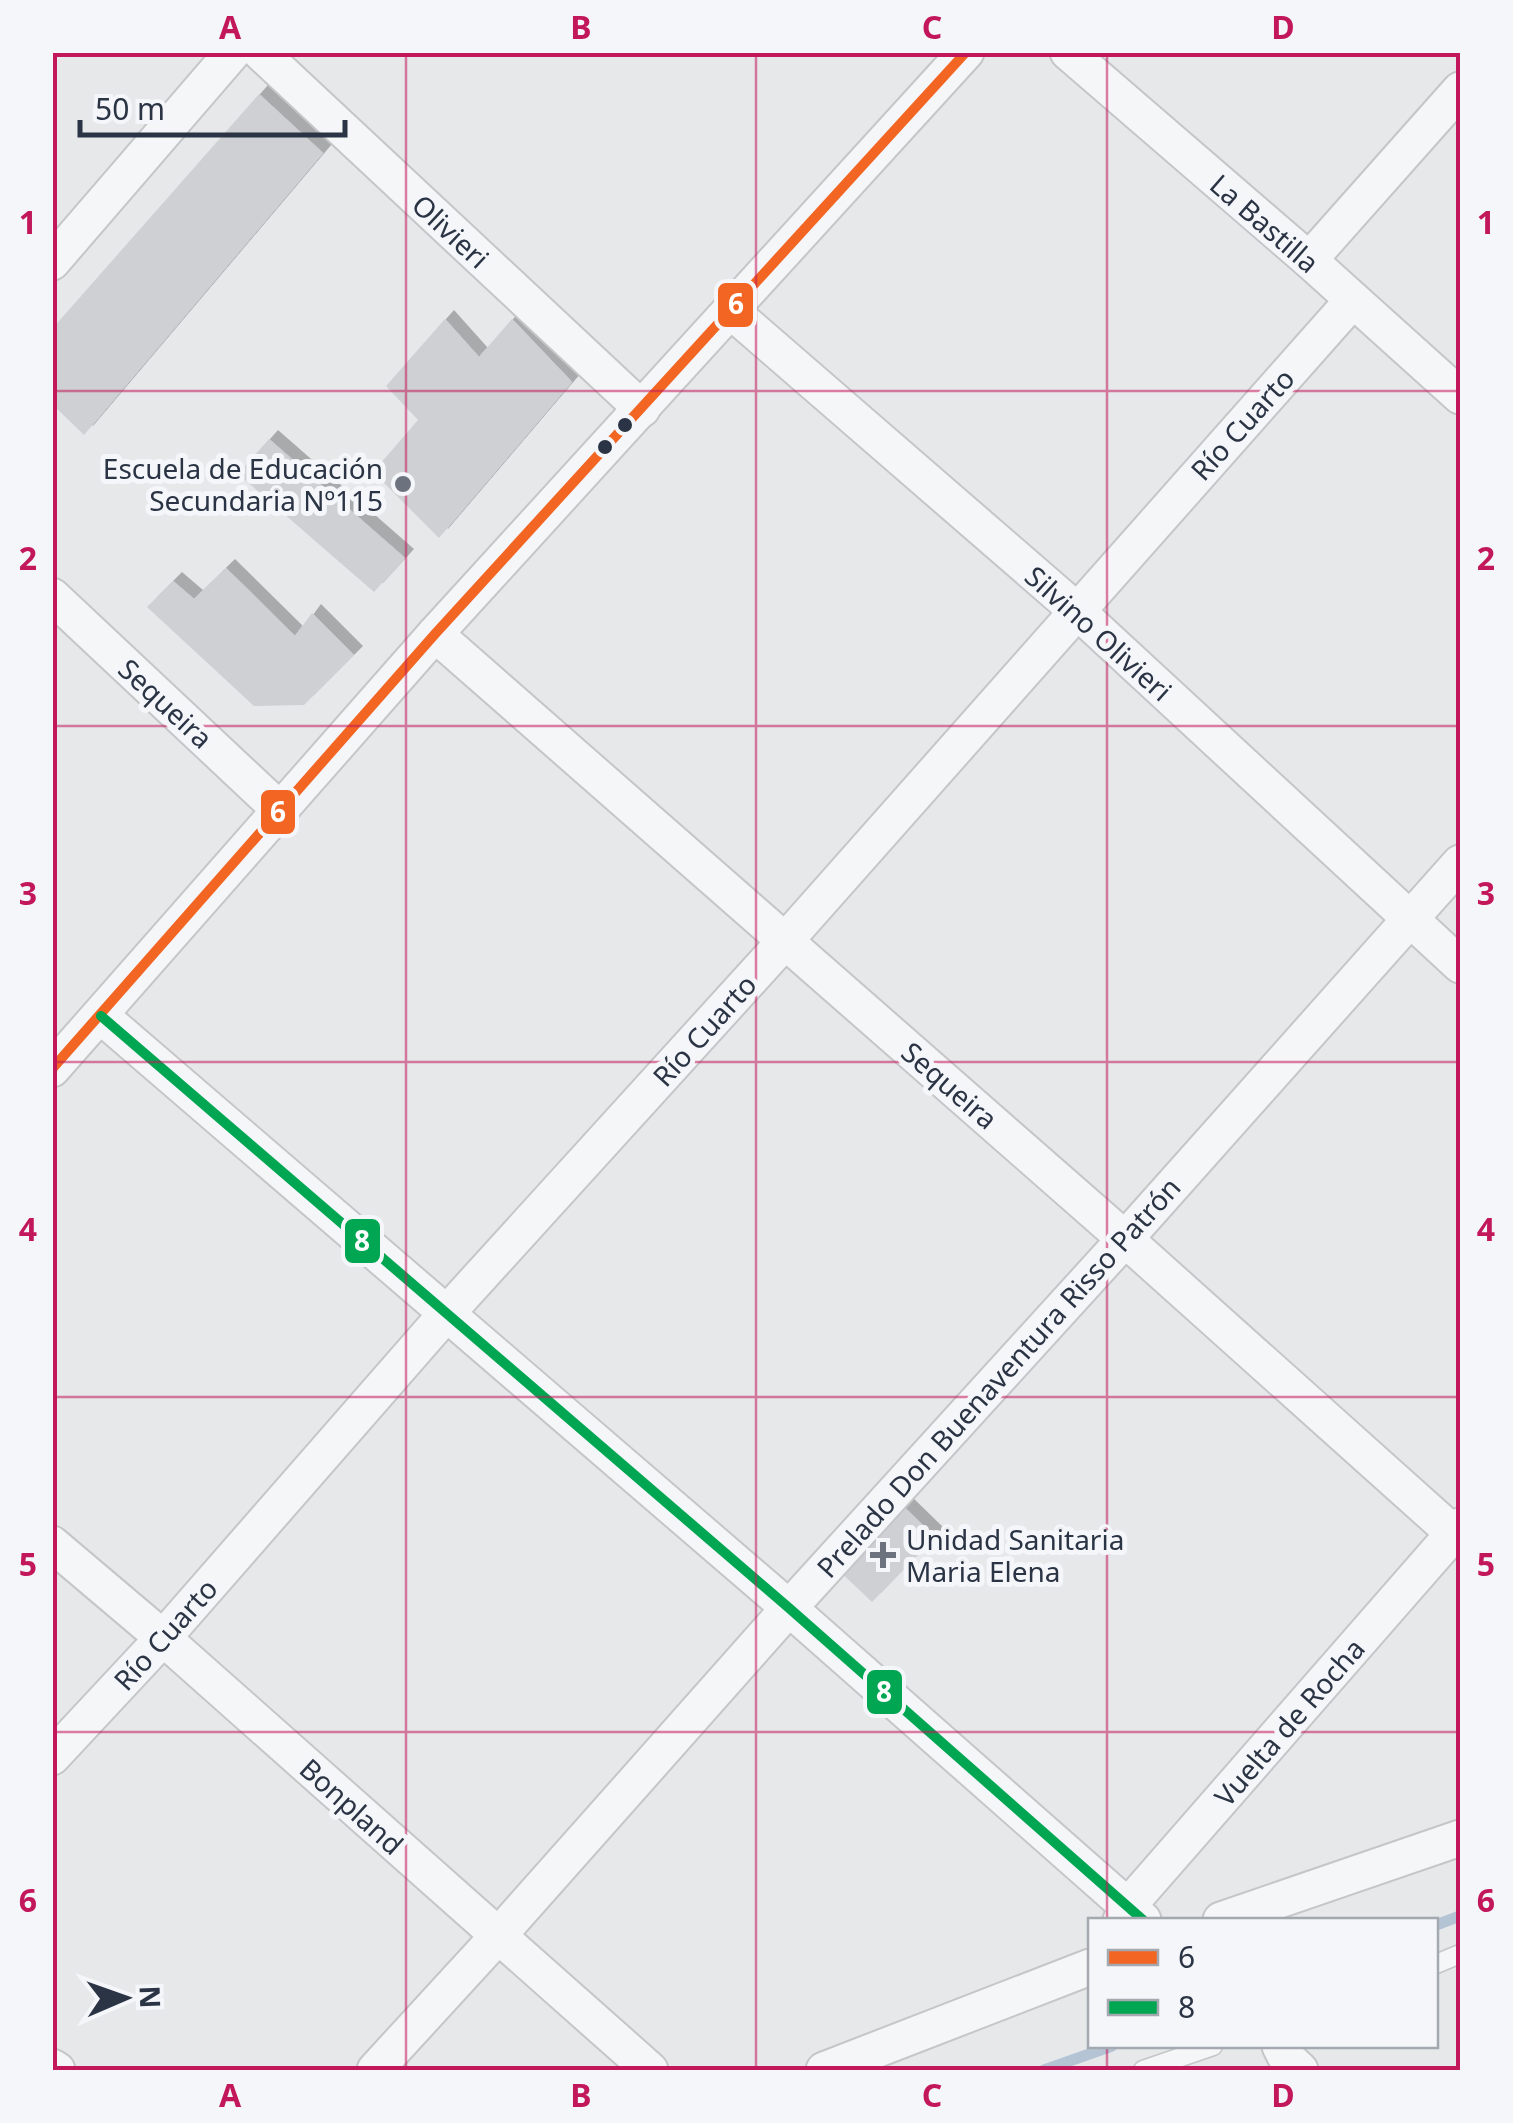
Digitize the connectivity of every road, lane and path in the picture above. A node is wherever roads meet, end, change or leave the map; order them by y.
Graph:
1 (233, 52) edge
2 (260, 52) edge
3 (966, 52) edge
4 (1068, 52) edge
5 (1460, 90) edge
6 (1309, 260) junction
7 (52, 262) edge
8 (1352, 300) junction
9 (730, 310) junction
10 (1460, 396) edge
11 (642, 408) junction
12 (52, 596) edge
13 (1076, 610) junction
14 (435, 634) junction
15 (279, 809) junction
16 (1460, 863) edge
17 (1409, 920) junction
18 (786, 940) junction
19 (1460, 965) edge
20 (101, 1016) junction
21 (52, 1069) edge
22 (1125, 1239) junction
23 (446, 1314) junction
24 (1458, 1533) edge
25 (52, 1544) edge
26 (789, 1608) junction
27 (163, 1638) junction
28 (52, 1757) edge
29 (1460, 1838) edge
30 (1130, 1916) edge
31 (1227, 1918) edge
32 (498, 1936) junction
33 (1088, 1968) edge
34 (1206, 2048) edge
35 (1281, 2048) edge
36 (376, 2070) edge
37 (650, 2070) edge
38 (824, 2070) edge
39 (1143, 2070) edge
40 (1300, 2070) edge

1 - 7 street
2 - 11 street, Olivieri
3 - 9 street
4 - 6 street, La Bastilla
5 - 6 street
6 - 8 street, La Bastilla
8 - 10 street, La Bastilla
8 - 13 street, Río Cuarto
9 - 11 street
9 - 13 street, Silvino Olivieri
11 - 14 street
12 - 15 street, Sequeira
13 - 17 street, Silvino Olivieri
13 - 18 street, Río Cuarto
14 - 15 street
14 - 18 street, Sequeira
15 - 20 street
16 - 17 street, Prelado Don Buenaventura Risso Patrón
17 - 19 street, Silvino Olivieri
17 - 22 street, Prelado Don Buenaventura Risso Patrón
18 - 22 street, Sequeira
18 - 23 street, Río Cuarto
20 - 21 street
20 - 23 street
22 - 24 street, Sequeira
22 - 26 street, Prelado Don Buenaventura Risso Patrón
23 - 26 street
23 - 27 street, Río Cuarto
24 - 30 street, Vuelta de Rocha
25 - 27 street, Bonpland
26 - 30 street
26 - 32 street, Prelado Don Buenaventura Risso Patrón
27 - 28 street, Río Cuarto
27 - 32 street, Bonpland
29 - 31 street
32 - 36 street, Prelado Don Buenaventura Risso Patrón
32 - 37 street, Bonpland
33 - 38 street
34 - 39 lane
35 - 40 street

